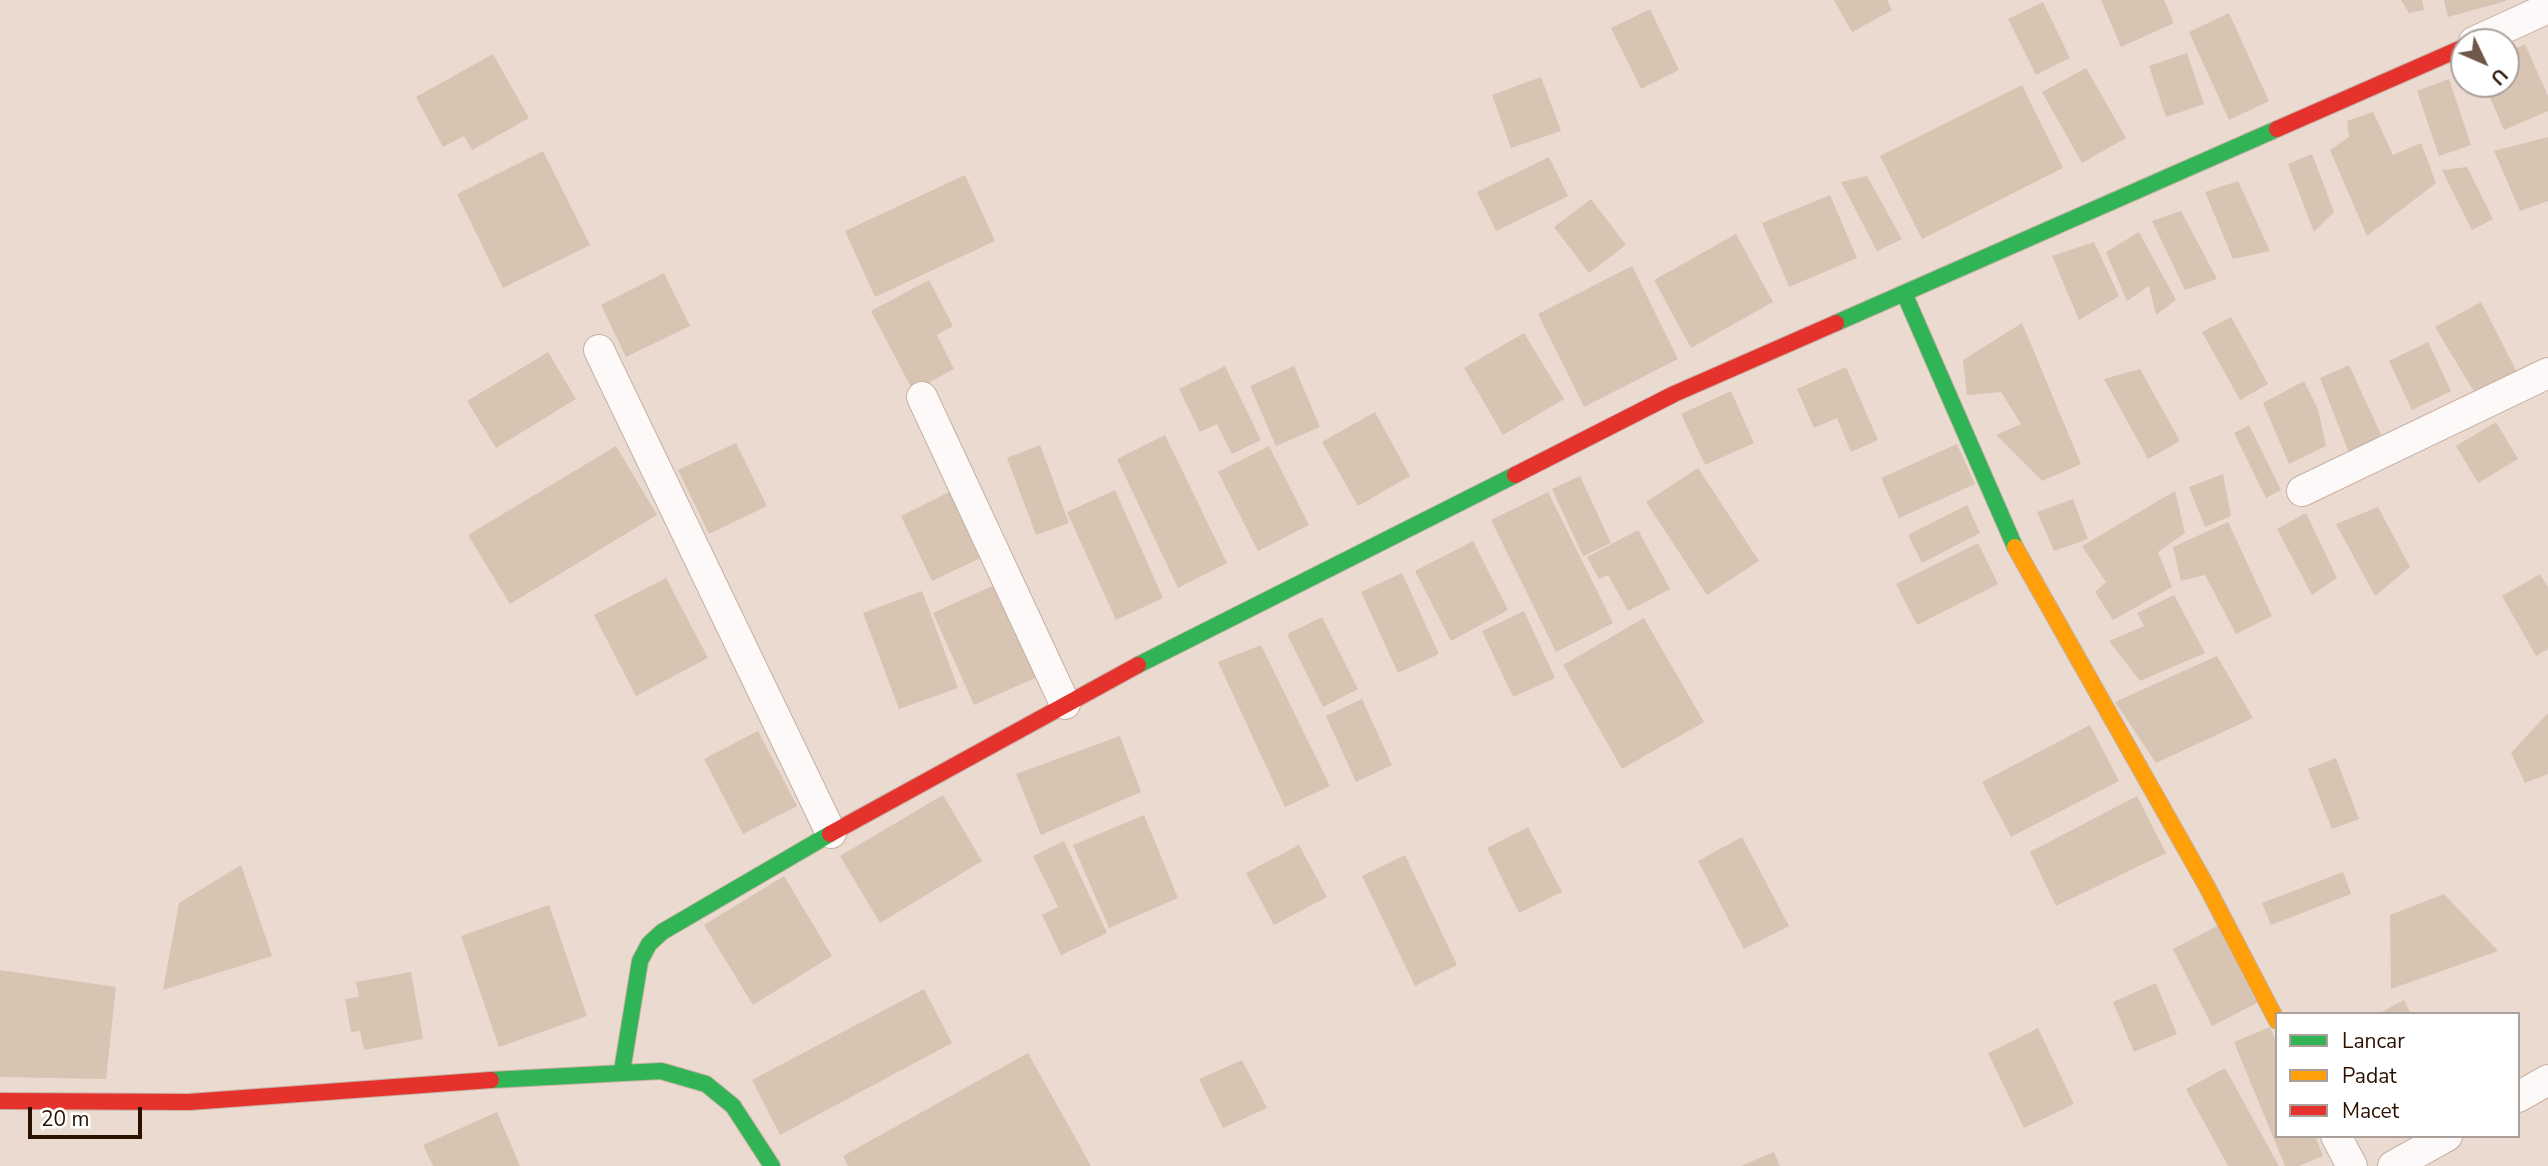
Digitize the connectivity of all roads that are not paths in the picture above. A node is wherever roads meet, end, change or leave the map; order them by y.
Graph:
1 (2548, 8) edge
2 (2504, 28) edge
3 (2450, 53) edge
4 (1904, 293) junction
5 (599, 350) dead end
6 (2548, 373) edge
7 (922, 397) dead end
8 (2302, 491) dead end
9 (1065, 704) junction
10 (831, 833) junction
11 (2275, 1017) edge
12 (622, 1071) junction
13 (2548, 1080) edge
14 (2520, 1096) edge
15 (0, 1101) edge
16 (2337, 1138) edge
17 (2443, 1138) edge
18 (772, 1166) edge
19 (2352, 1166) edge
20 (2393, 1166) edge

1 - 2 street
3 - 4 street
4 - 9 street
4 - 11 street
5 - 10 street
6 - 8 street
7 - 9 street
9 - 10 street
10 - 12 street
12 - 15 street
12 - 18 street
13 - 14 street
16 - 19 street
17 - 20 street

